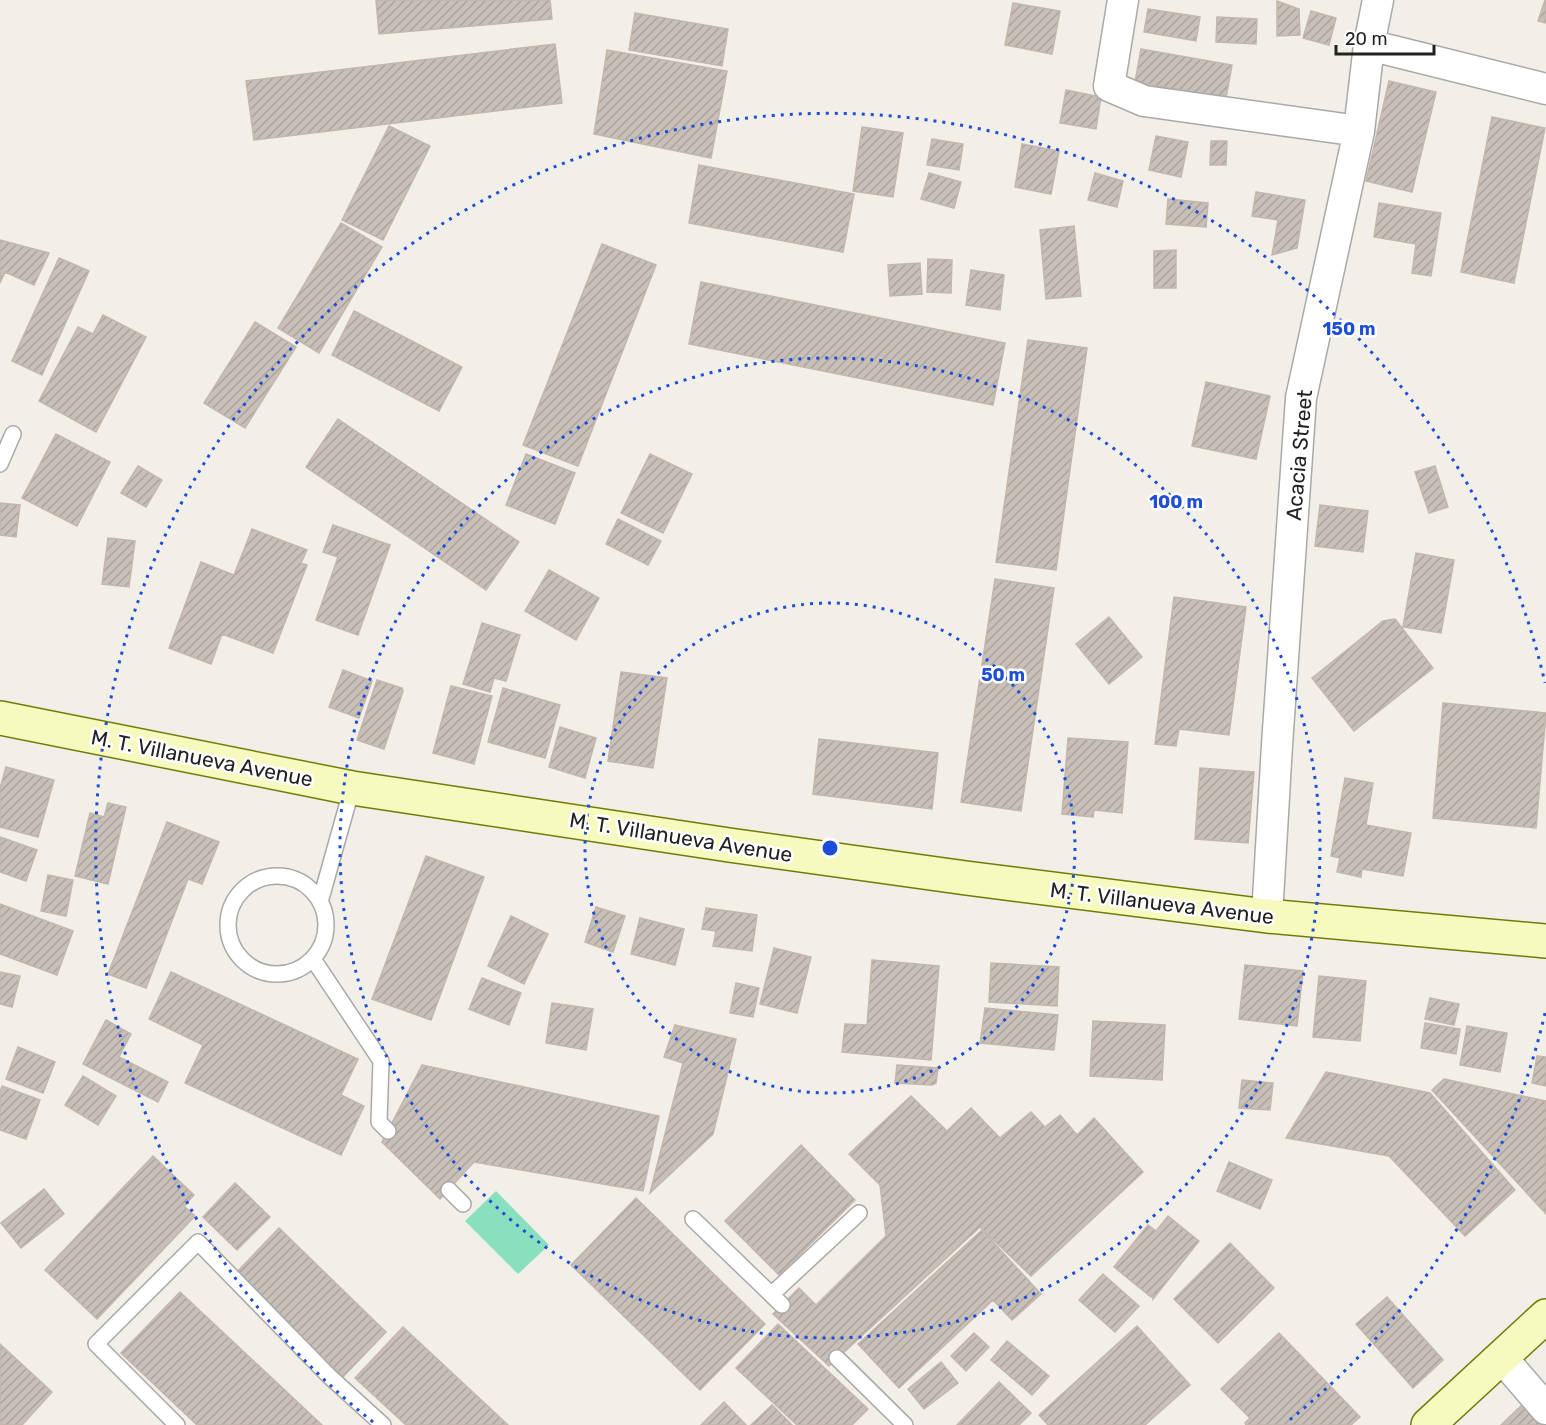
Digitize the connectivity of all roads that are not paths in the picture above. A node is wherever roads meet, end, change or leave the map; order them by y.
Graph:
1 (1123, 0) edge
2 (1378, 0) edge
3 (1369, 45) junction
4 (1546, 89) edge
5 (1359, 131) junction
6 (13, 434) dead end
7 (0, 464) edge
8 (0, 718) edge
9 (352, 788) junction
10 (321, 902) junction
11 (1267, 916) junction
12 (1546, 941) edge
13 (313, 959) junction
14 (388, 1131) dead end
15 (449, 1190) dead end
16 (464, 1204) dead end
17 (859, 1213) dead end
18 (693, 1219) dead end
19 (1546, 1316) edge
20 (837, 1358) dead end
21 (1502, 1358) junction
22 (1546, 1408) edge
23 (177, 1425) edge
24 (383, 1425) edge
25 (905, 1425) edge
26 (1428, 1425) edge

1 - 5 street
2 - 3 street, Acacia Street
3 - 4 street
3 - 5 street, Acacia Street
5 - 11 street, Acacia Street
6 - 7 lane
8 - 9 main road, M. T. Villanueva Avenue
9 - 10 lane
9 - 11 main road, M. T. Villanueva Avenue
10 - 13 lane
10 - 13 lane
11 - 12 main road, M. T. Villanueva Avenue
13 - 14 lane
15 - 16 lane
17 - 18 lane
19 - 21 main road
20 - 25 lane
21 - 22 street
21 - 26 main road
23 - 24 lane

